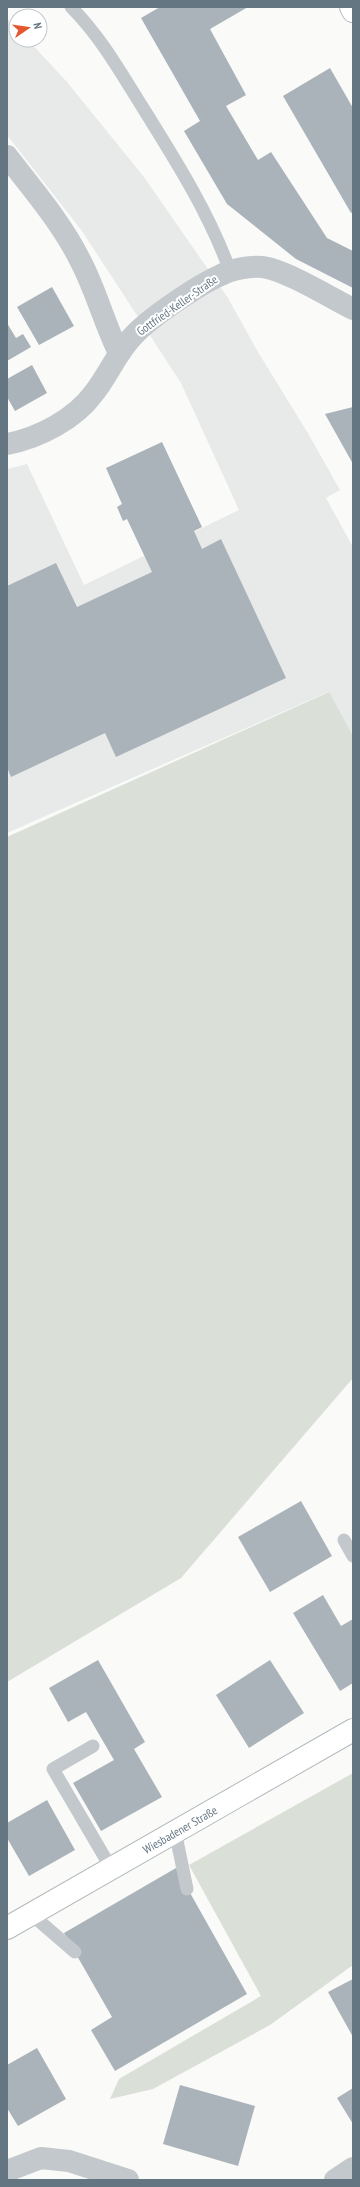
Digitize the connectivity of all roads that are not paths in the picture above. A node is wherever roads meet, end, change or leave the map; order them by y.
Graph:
1 (72, 7) edge
2 (350, 7) edge
3 (353, 11) edge
4 (7, 156) edge
5 (230, 271) junction
6 (353, 309) edge
7 (119, 353) junction
8 (7, 444) edge
9 (344, 1540) dead end
10 (353, 1556) edge
11 (353, 1730) edge
12 (93, 1746) dead end
13 (175, 1831) junction
14 (111, 1868) junction
15 (187, 1889) dead end
16 (31, 1914) junction
17 (7, 1928) edge
18 (75, 1952) dead end
19 (353, 2168) edge
20 (7, 2171) edge
21 (128, 2180) edge
22 (335, 2180) edge

1 - 5 lane
2 - 3 main road
4 - 7 street
5 - 6 street, Gottfried-Keller-Straße
5 - 7 street, Gottfried-Keller-Straße
7 - 8 street, Gottfried-Keller-Straße
9 - 10 lane
11 - 13 main road, Wiesbadener Straße
12 - 14 lane
13 - 14 main road, Wiesbadener Straße
13 - 15 lane
14 - 16 main road, Wiesbadener Straße
16 - 17 main road, Wiesbadener Straße
16 - 18 lane
19 - 22 street
20 - 21 street

